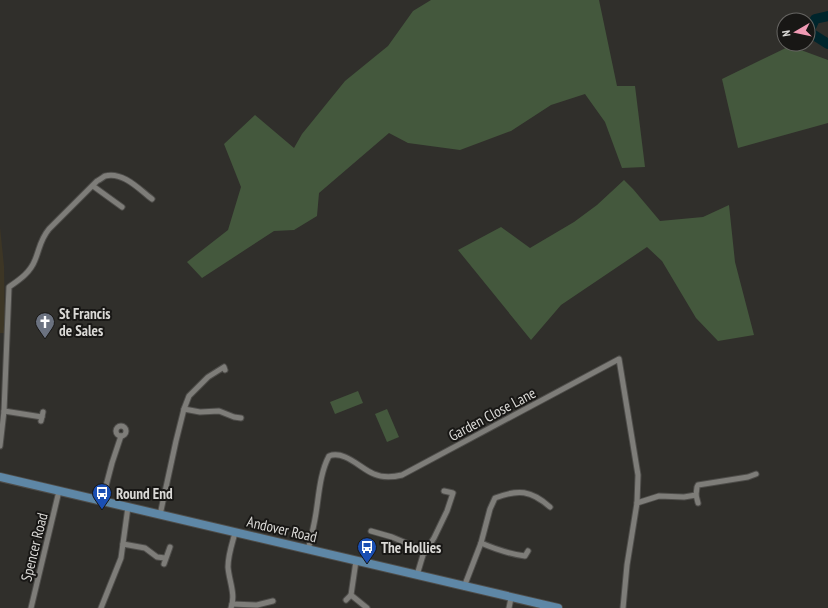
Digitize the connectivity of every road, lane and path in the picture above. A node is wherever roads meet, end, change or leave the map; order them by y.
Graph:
1 (93, 186) junction
2 (152, 199) dead end
3 (122, 207) dead end
4 (226, 370) dead end
5 (184, 409) junction
6 (4, 411) junction
7 (42, 417) dead end
8 (241, 418) dead end
9 (121, 436) dead end
10 (0, 446) edge
11 (756, 474) dead end
12 (0, 477) edge
13 (59, 491) junction
14 (444, 491) dead end
15 (696, 495) junction
16 (102, 501) junction
17 (637, 503) junction
18 (698, 503) dead end
19 (128, 507) junction
20 (550, 507) dead end
21 (160, 515) junction
22 (371, 531) dead end
23 (235, 532) junction
24 (481, 543) junction
25 (124, 544) junction
26 (170, 547) dead end
27 (308, 550) junction
28 (425, 550) junction
29 (528, 551) dead end
30 (356, 561) junction
31 (417, 575) junction
32 (464, 587) junction
33 (351, 595) junction
34 (511, 598) junction
35 (346, 600) dead end
36 (273, 601) dead end
37 (232, 606) edge
38 (31, 608) edge
39 (101, 608) edge
40 (367, 608) edge
41 (509, 608) edge
42 (558, 608) edge
43 (623, 608) edge

1 - 2 street
1 - 3 street
1 - 6 street
4 - 5 street
5 - 8 street
5 - 21 street
6 - 7 street
6 - 10 street
9 - 16 street
11 - 15 street
12 - 13 main road, Andover Road
13 - 16 main road, Andover Road
13 - 38 street, Spencer Road
14 - 28 street
15 - 17 street
15 - 18 street
16 - 19 main road, Andover Road
17 - 27 street, Garden Close Lane
17 - 43 street, Garden Close Lane
19 - 21 main road, Andover Road
19 - 25 street
20 - 24 street
21 - 23 main road, Andover Road
22 - 28 street
23 - 27 main road, Andover Road
23 - 37 street
24 - 29 street
24 - 32 street
25 - 26 street
25 - 39 street
27 - 30 main road, Andover Road
28 - 31 street
30 - 31 main road, Andover Road
30 - 33 street
31 - 32 main road, Andover Road
32 - 34 main road, Andover Road
33 - 35 street
33 - 40 street
34 - 41 street
34 - 42 main road, Andover Road
36 - 37 street

